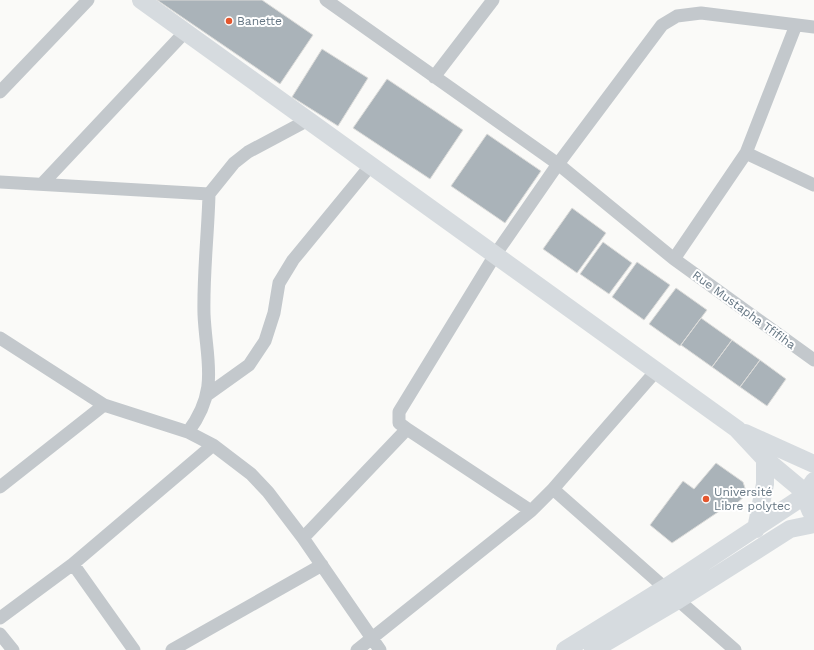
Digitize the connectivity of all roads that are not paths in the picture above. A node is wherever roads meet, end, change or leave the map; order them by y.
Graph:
1 (88, 0) edge
2 (141, 0) edge
3 (326, 0) edge
4 (492, 0) edge
5 (796, 25) junction
6 (814, 27) edge
7 (185, 32) junction
8 (434, 77) junction
9 (0, 92) edge
10 (308, 120) junction
11 (746, 153) junction
12 (558, 164) junction
13 (371, 165) junction
14 (0, 182) edge
15 (42, 184) junction
16 (814, 185) edge
17 (209, 194) junction
18 (495, 255) junction
19 (674, 259) junction
20 (0, 339) edge
21 (813, 358) edge
22 (656, 371) junction
23 (207, 395) junction
24 (104, 405) junction
25 (408, 429) junction
26 (737, 429) junction
27 (188, 432) junction
28 (213, 445) junction
29 (765, 459) junction
30 (814, 464) edge
31 (0, 487) edge
32 (810, 488) edge
33 (553, 490) junction
34 (531, 511) junction
35 (814, 516) edge
36 (814, 524) edge
37 (756, 529) junction
38 (304, 538) junction
39 (73, 564) junction
40 (322, 565) junction
41 (665, 588) junction
42 (678, 600) junction
43 (0, 618) edge
44 (0, 634) edge
45 (372, 639) junction
46 (13, 650) edge
47 (134, 650) edge
48 (172, 650) edge
49 (357, 650) edge
50 (380, 650) edge
51 (565, 650) edge
52 (593, 650) edge
53 (735, 650) edge

1 - 9 street
2 - 7 main road
3 - 8 street
4 - 8 street
5 - 6 street
5 - 11 street
5 - 12 street
7 - 10 main road
7 - 15 street
8 - 12 street, Rue Mustapha Tfifiha
10 - 13 main road
10 - 17 street
11 - 16 street
11 - 19 street
12 - 18 street
12 - 19 street, Rue Mustapha Tfifiha
13 - 18 main road
13 - 23 street
14 - 15 street
15 - 17 street
17 - 23 street
18 - 22 main road
18 - 25 street
19 - 21 street, Rue Mustapha Tfifiha
20 - 24 street
22 - 26 main road
22 - 33 street
23 - 27 street
24 - 27 street
24 - 31 street
25 - 34 street
25 - 38 street
26 - 29 main road
26 - 30 main road
27 - 28 street
28 - 38 street
28 - 39 street
29 - 32 main road
29 - 37 main road
32 - 35 main road
32 - 37 main road
33 - 34 street
33 - 41 street
34 - 45 street
36 - 42 main road
37 - 41 main road
38 - 40 street
39 - 43 street
39 - 47 street
40 - 45 street
40 - 48 street
41 - 51 main road
42 - 52 main road
42 - 53 street
44 - 46 street
45 - 49 street
45 - 50 street

